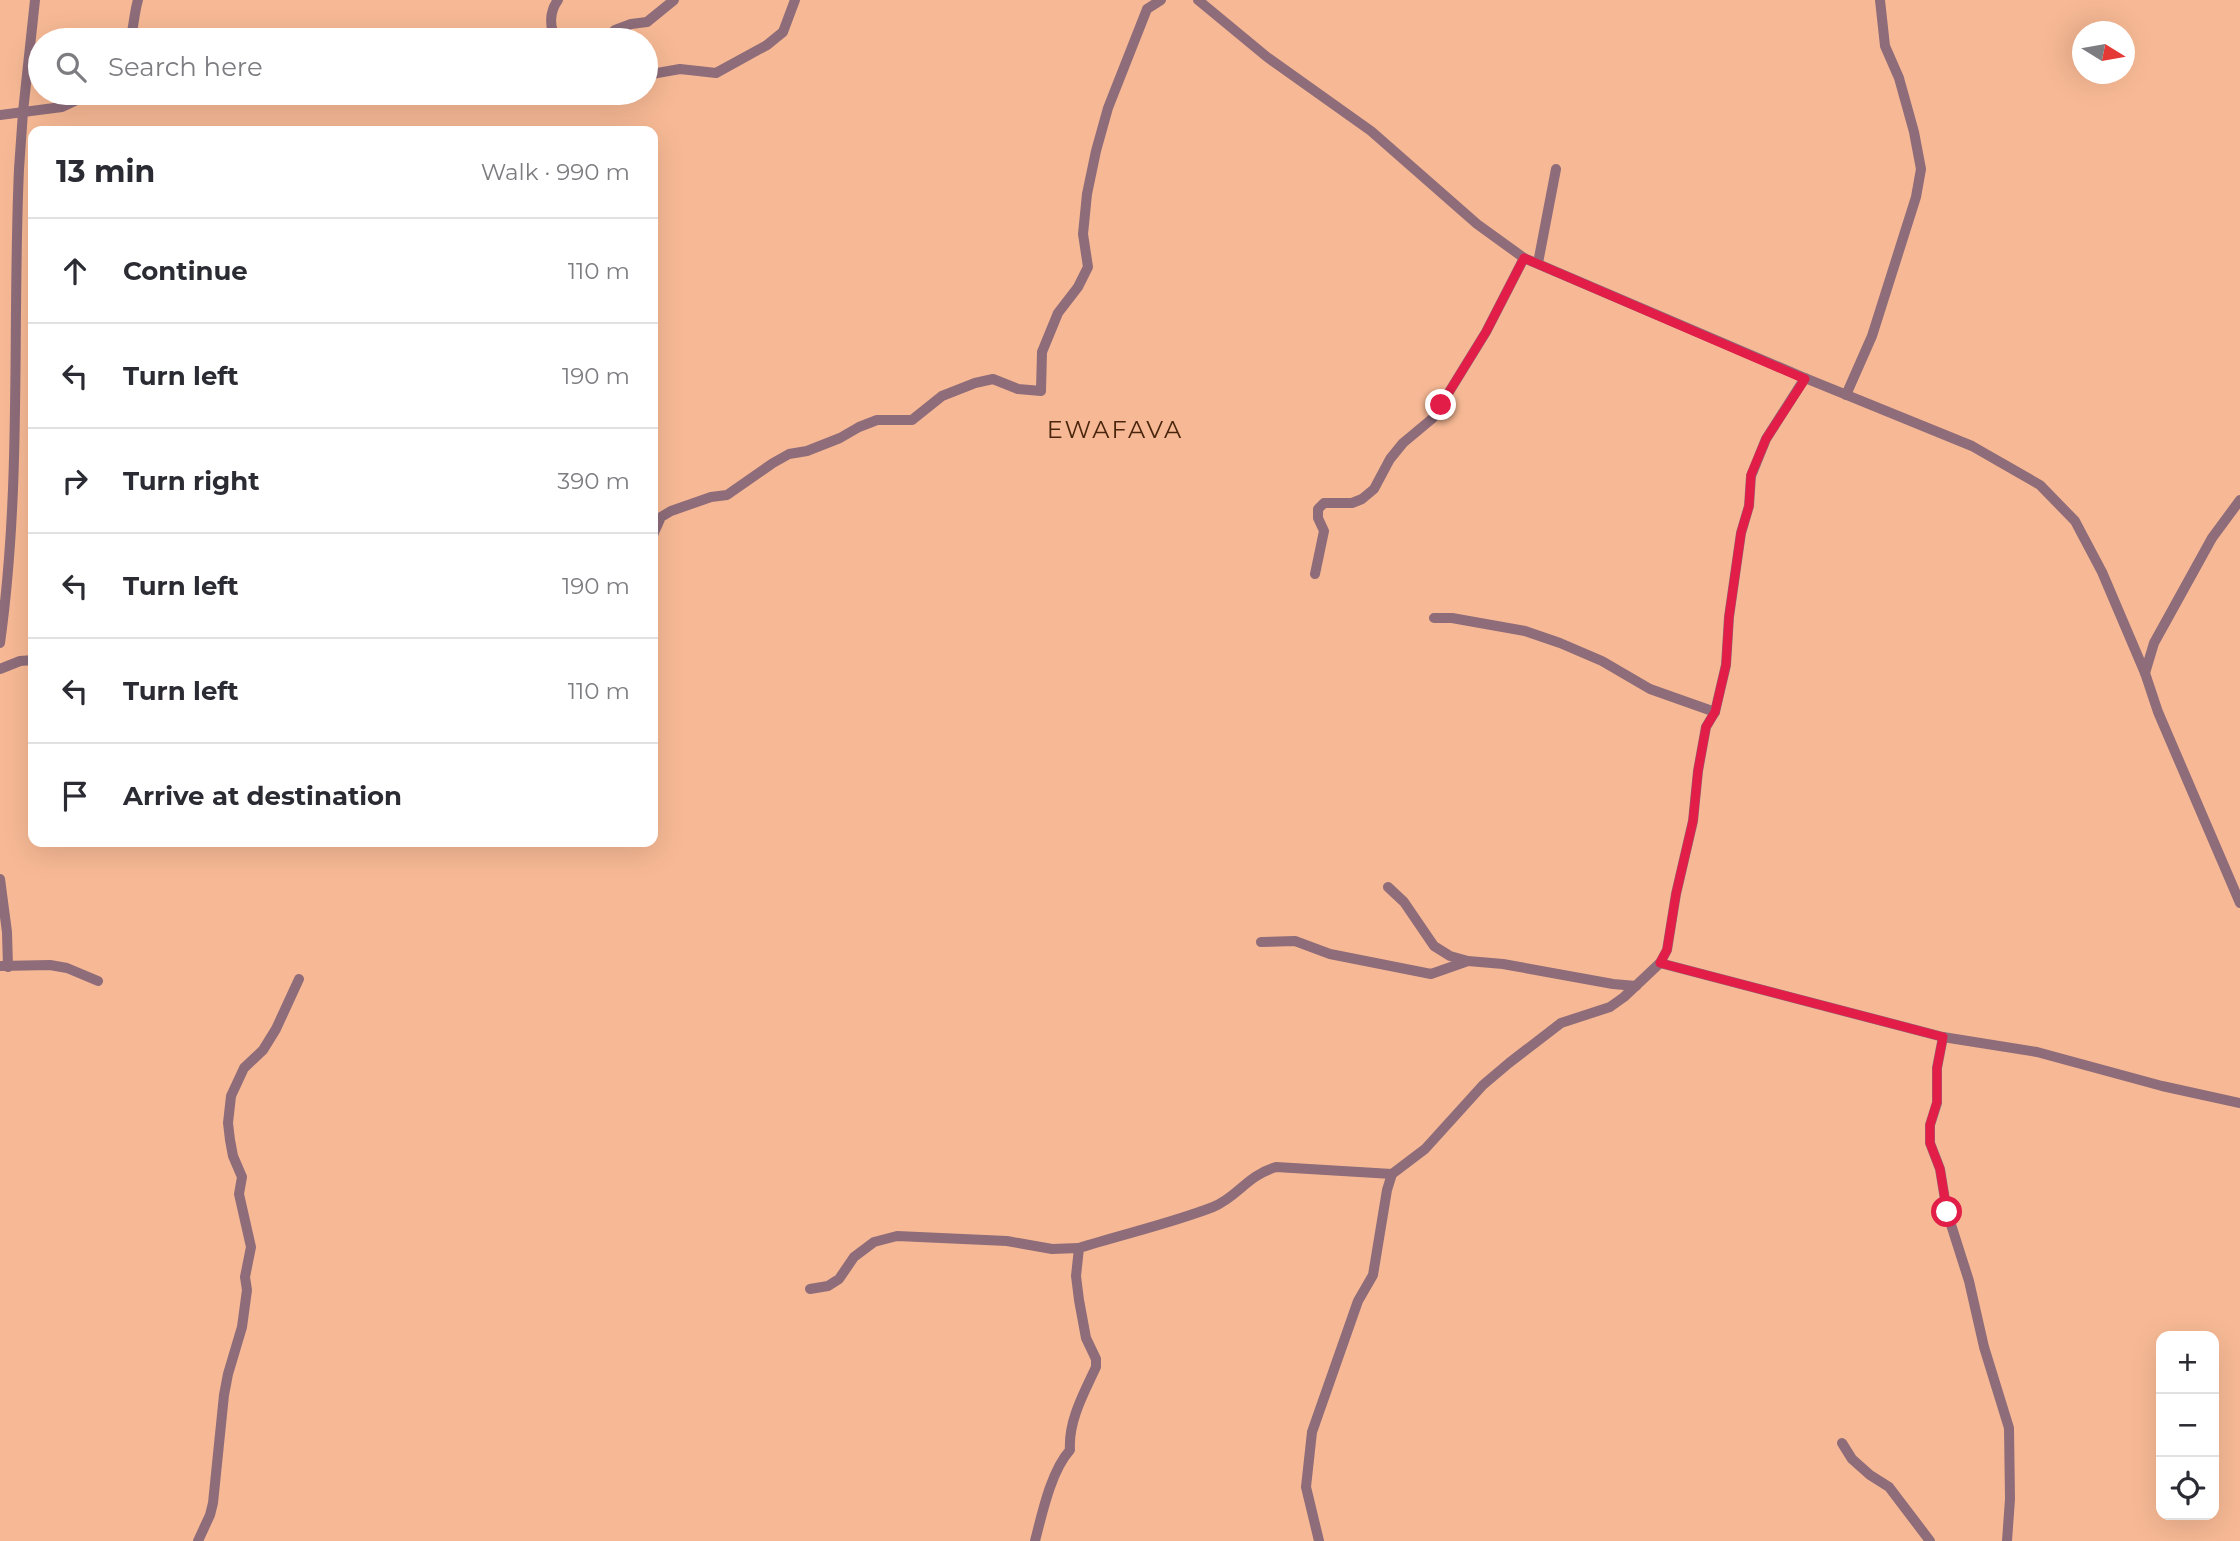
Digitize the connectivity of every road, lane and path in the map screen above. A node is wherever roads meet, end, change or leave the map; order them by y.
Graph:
1 (35, 0) edge
2 (138, 0) edge
3 (558, 0) edge
4 (674, 0) edge
5 (795, 0) edge
6 (1161, 0) edge
7 (1198, 0) edge
8 (1880, 0) edge
9 (32, 28) edge
10 (133, 28) edge
11 (553, 28) edge
12 (620, 28) edge
13 (28, 65) edge
14 (658, 73) edge
15 (66, 105) edge
16 (23, 112) junction
17 (0, 115) edge
18 (1556, 169) dead end
19 (1524, 258) junction
20 (1538, 263) junction
21 (1805, 379) junction
22 (1846, 395) junction
23 (2240, 500) edge
24 (658, 522) edge
25 (0, 534) edge
26 (12, 535) junction
27 (1315, 574) dead end
28 (1434, 618) dead end
29 (0, 643) edge
30 (28, 660) edge
31 (0, 669) edge
32 (2145, 673) junction
33 (1715, 712) junction
34 (0, 879) edge
35 (1388, 887) dead end
36 (2240, 903) edge
37 (1261, 942) dead end
38 (1468, 961) junction
39 (1660, 963) junction
40 (4, 967) edge
41 (299, 979) dead end
42 (98, 981) dead end
43 (1636, 986) junction
44 (1943, 1037) junction
45 (2240, 1103) edge
46 (1392, 1174) junction
47 (1079, 1248) junction
48 (810, 1289) dead end
49 (1842, 1443) dead end
50 (198, 1541) edge
51 (1035, 1541) edge
52 (1319, 1541) edge
53 (1930, 1541) edge
54 (2007, 1541) edge

1 - 9 street
2 - 10 street
3 - 11 street
4 - 12 street
5 - 14 street
6 - 24 street
7 - 19 street
8 - 22 street
13 - 16 street
15 - 16 street
16 - 17 street
16 - 26 street
18 - 20 street
19 - 20 street
19 - 27 street
20 - 21 street
21 - 22 street
21 - 33 street
22 - 32 street
23 - 32 street
25 - 26 street
26 - 29 street
28 - 33 street
30 - 31 street
32 - 36 street
33 - 39 street
34 - 40 street
35 - 38 street
37 - 38 street
38 - 43 street
39 - 43 street
39 - 44 street
40 - 42 street
41 - 50 street
43 - 46 street
44 - 45 street
44 - 54 street
46 - 47 street
46 - 52 street
47 - 48 street
47 - 51 street
49 - 53 street

